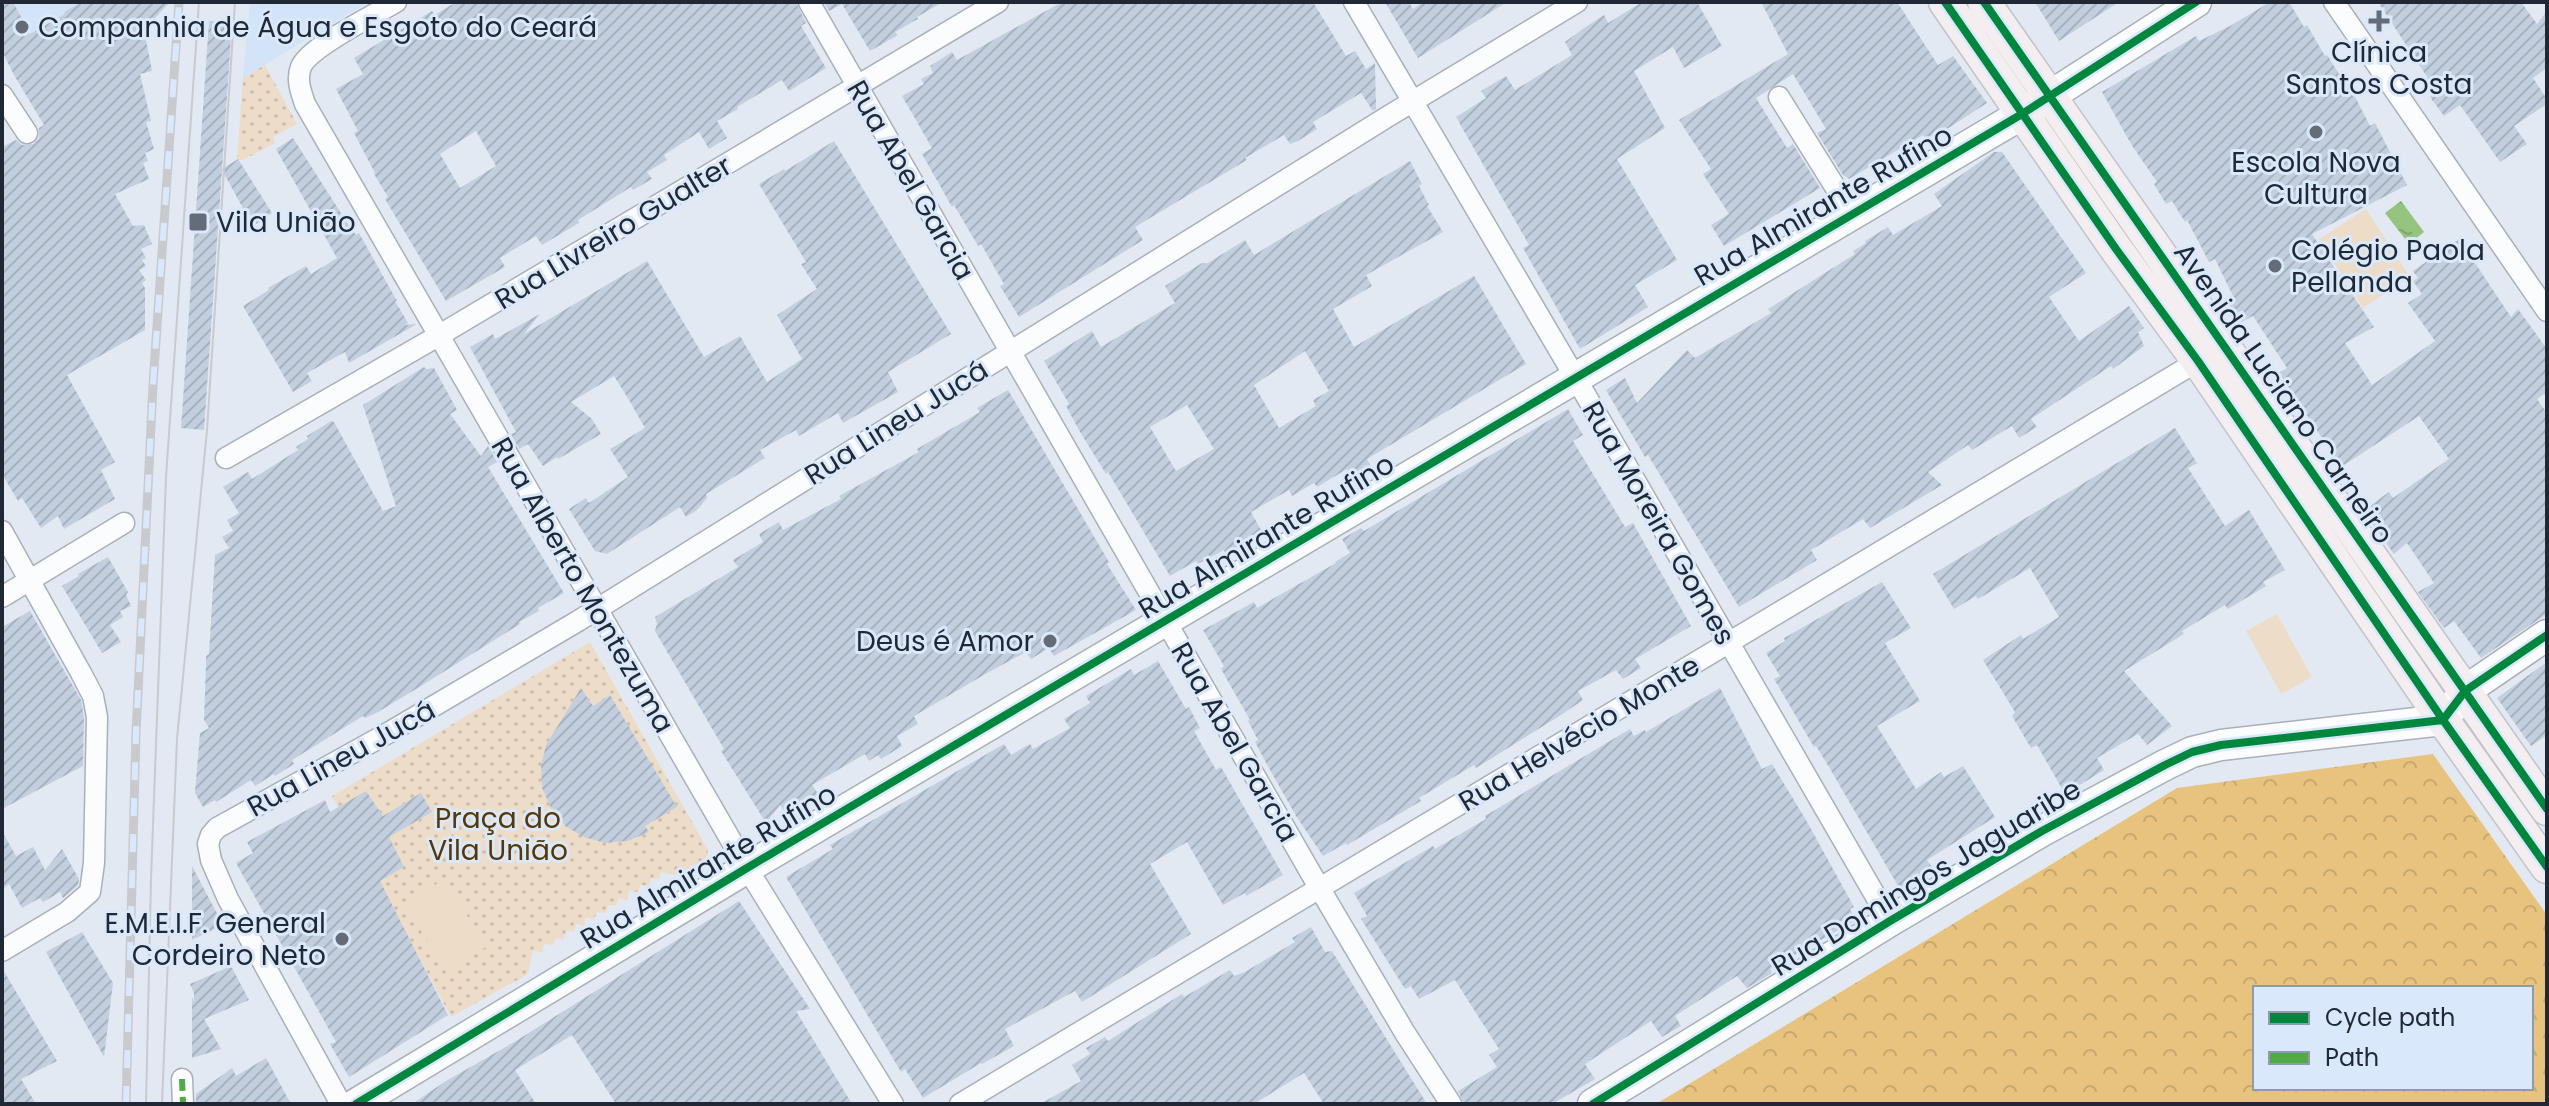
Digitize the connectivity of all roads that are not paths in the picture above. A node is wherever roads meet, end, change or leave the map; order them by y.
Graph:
1 (396, 2) edge
2 (809, 2) edge
3 (998, 2) edge
4 (1354, 2) edge
5 (1577, 2) edge
6 (1945, 2) edge
7 (1984, 2) edge
8 (2196, 2) edge
9 (2334, 2) edge
10 (857, 86) junction
11 (2, 95) edge
12 (1779, 97) dead end
13 (2050, 97) junction
14 (1412, 102) junction
15 (2022, 114) junction
16 (27, 133) dead end
17 (1852, 214) junction
18 (2547, 311) edge
19 (438, 336) junction
20 (1010, 351) junction
21 (2198, 361) junction
22 (1575, 377) junction
23 (226, 458) dead end
24 (2310, 496) junction
25 (124, 523) dead end
26 (2, 531) edge
27 (31, 579) junction
28 (2, 597) edge
29 (598, 609) junction
30 (1165, 622) junction
31 (2547, 635) edge
32 (1728, 643) junction
33 (2465, 691) junction
34 (2443, 720) junction
35 (2547, 809) edge
36 (2547, 867) edge
37 (747, 868) junction
38 (1320, 889) junction
39 (1890, 921) junction
40 (2, 951) edge
41 (182, 1079) dead end
42 (183, 1104) edge
43 (341, 1104) edge
44 (356, 1104) edge
45 (893, 1104) edge
46 (960, 1104) edge
47 (1451, 1104) edge
48 (1593, 1104) edge

1 - 19 street, Rua Alberto Montezuma
2 - 10 street, Rua Abel Garcia
3 - 10 street, Rua Livreiro Gualter
4 - 14 street, Rua Moreira Gomes
5 - 14 street, Rua Lineu Jucá
6 - 15 main road, Avenida Luciano Carneiro
7 - 13 main road, Avenida Luciano Carneiro
8 - 13 street, Rua Almirante Rufino
9 - 18 street
10 - 19 street, Rua Livreiro Gualter
10 - 20 street, Rua Abel Garcia
11 - 16 street
12 - 17 street
13 - 15 street, Rua Almirante Rufino
13 - 24 main road, Avenida Luciano Carneiro
14 - 20 street, Rua Lineu Jucá
14 - 22 street, Rua Moreira Gomes
15 - 17 street, Rua Almirante Rufino
15 - 21 main road, Avenida Luciano Carneiro
17 - 22 street, Rua Almirante Rufino
19 - 23 street, Rua Livreiro Gualter
19 - 29 street, Rua Alberto Montezuma
20 - 29 street, Rua Lineu Jucá
20 - 30 street, Rua Abel Garcia
21 - 24 main road, Avenida Luciano Carneiro
21 - 32 street, Rua Helvécio Monte
22 - 30 street, Rua Almirante Rufino
22 - 32 street, Rua Moreira Gomes
24 - 33 main road, Avenida Luciano Carneiro
24 - 34 main road, Avenida Luciano Carneiro
25 - 27 street
26 - 27 street
27 - 28 street
27 - 40 street
29 - 37 street, Rua Alberto Montezuma
29 - 43 street, Rua Lineu Jucá
30 - 37 street, Rua Almirante Rufino
30 - 38 street, Rua Abel Garcia
31 - 33 street
32 - 38 street, Rua Helvécio Monte
32 - 39 street, Rua Moreira Gomes
33 - 34 street
33 - 35 main road, Avenida Luciano Carneiro
34 - 36 main road, Avenida Luciano Carneiro
34 - 39 street, Rua Domingos Jaguaribe
37 - 44 street, Rua Almirante Rufino
37 - 45 street, Rua Alberto Montezuma
38 - 46 street, Rua Helvécio Monte
38 - 47 street, Rua Abel Garcia
39 - 48 street, Rua Domingos Jaguaribe
41 - 42 street

